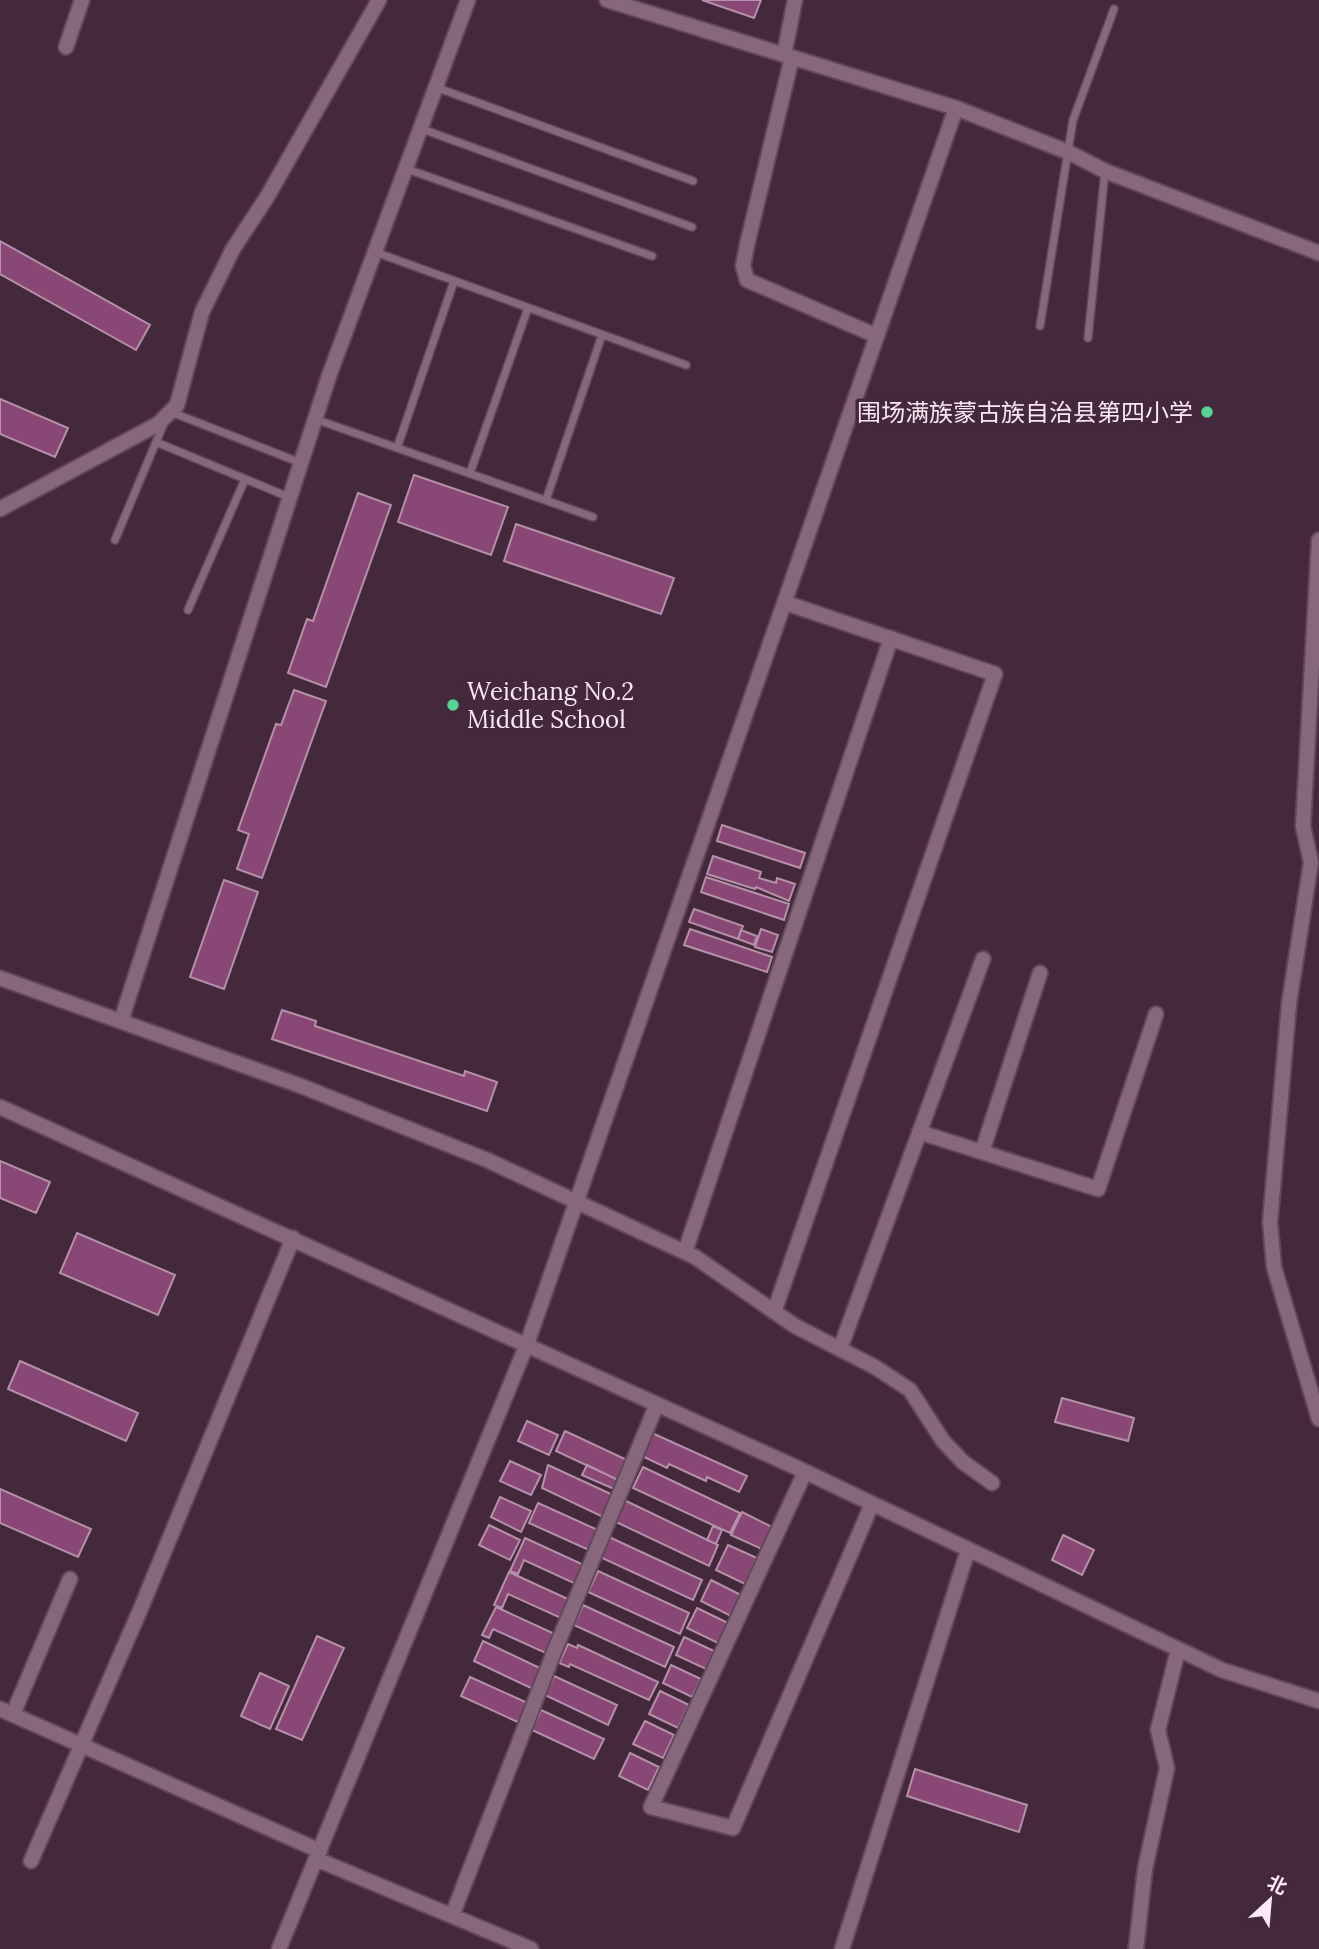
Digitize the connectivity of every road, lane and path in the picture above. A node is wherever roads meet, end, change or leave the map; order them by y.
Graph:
1 (82, 0) edge
2 (379, 0) edge
3 (468, 0) edge
4 (607, 0) edge
5 (795, 0) edge
6 (1114, 9) dead end
7 (66, 47) dead end
8 (788, 56) junction
9 (438, 88) junction
10 (956, 108) junction
11 (422, 130) junction
12 (1068, 152) junction
13 (407, 169) junction
14 (1105, 171) junction
15 (693, 181) dead end
16 (692, 227) dead end
17 (375, 252) junction
18 (1319, 253) edge
19 (652, 256) dead end
20 (454, 281) junction
21 (528, 308) junction
22 (1040, 326) dead end
23 (602, 335) junction
24 (877, 336) junction
25 (1088, 338) dead end
26 (686, 365) dead end
27 (169, 415) junction
28 (315, 419) junction
29 (156, 442) junction
30 (397, 448) junction
31 (302, 463) junction
32 (470, 473) junction
33 (244, 479) junction
34 (291, 498) junction
35 (546, 500) junction
36 (0, 509) edge
37 (593, 517) dead end
38 (115, 540) dead end
39 (1319, 540) edge
40 (786, 603) junction
41 (188, 610) dead end
42 (891, 638) junction
43 (1312, 837) edge
44 (983, 959) dead end
45 (1040, 973) dead end
46 (0, 978) edge
47 (1156, 1014) dead end
48 (121, 1021) junction
49 (0, 1107) edge
50 (919, 1132) junction
51 (982, 1152) junction
52 (577, 1204) junction
53 (293, 1238) junction
54 (685, 1252) junction
55 (774, 1312) junction
56 (527, 1345) junction
57 (841, 1349) junction
58 (657, 1404) junction
59 (1319, 1419) edge
60 (805, 1472) junction
61 (992, 1483) dead end
62 (872, 1504) junction
63 (968, 1550) junction
64 (71, 1579) dead end
65 (1178, 1650) junction
66 (1319, 1701) edge
67 (6, 1712) edge
68 (81, 1746) junction
69 (318, 1855) junction
70 (31, 1861) dead end
71 (452, 1916) junction
72 (279, 1949) edge
73 (531, 1949) edge
74 (842, 1949) edge
75 (1136, 1949) edge

1 - 7 street
2 - 27 street
3 - 9 street
4 - 8 street
5 - 8 street
6 - 12 lane
8 - 10 street
8 - 24 street
9 - 11 street
9 - 15 lane
10 - 12 street
10 - 24 street
11 - 13 street
11 - 16 lane
12 - 14 street
12 - 22 lane
13 - 17 street
13 - 19 lane
14 - 18 street
14 - 25 lane
17 - 20 lane
17 - 28 street
20 - 21 lane
20 - 30 lane
21 - 23 lane
21 - 32 lane
23 - 26 lane
23 - 35 lane
24 - 40 street
27 - 29 lane
27 - 31 lane
27 - 36 street
28 - 30 lane
28 - 31 street
29 - 33 lane
29 - 38 lane
30 - 32 lane
31 - 34 street
32 - 35 lane
33 - 34 lane
33 - 41 lane
34 - 48 street
35 - 37 lane
39 - 43 street
40 - 42 street
40 - 52 street
42 - 54 street
42 - 55 street
43 - 59 street
44 - 50 street
45 - 51 street
46 - 48 street
47 - 51 street
48 - 52 street
49 - 53 street
50 - 51 street
50 - 57 street
52 - 54 street
52 - 56 street
53 - 56 street
53 - 68 street
54 - 55 street
55 - 57 street
56 - 58 street
56 - 69 street
57 - 61 street
58 - 60 street
58 - 71 street
60 - 62 street
60 - 62 street
62 - 63 street
63 - 65 street
63 - 74 street
64 - 67 street
65 - 66 street
65 - 75 street
67 - 68 street
68 - 69 street
68 - 70 street
69 - 71 street
69 - 72 street
71 - 73 street

